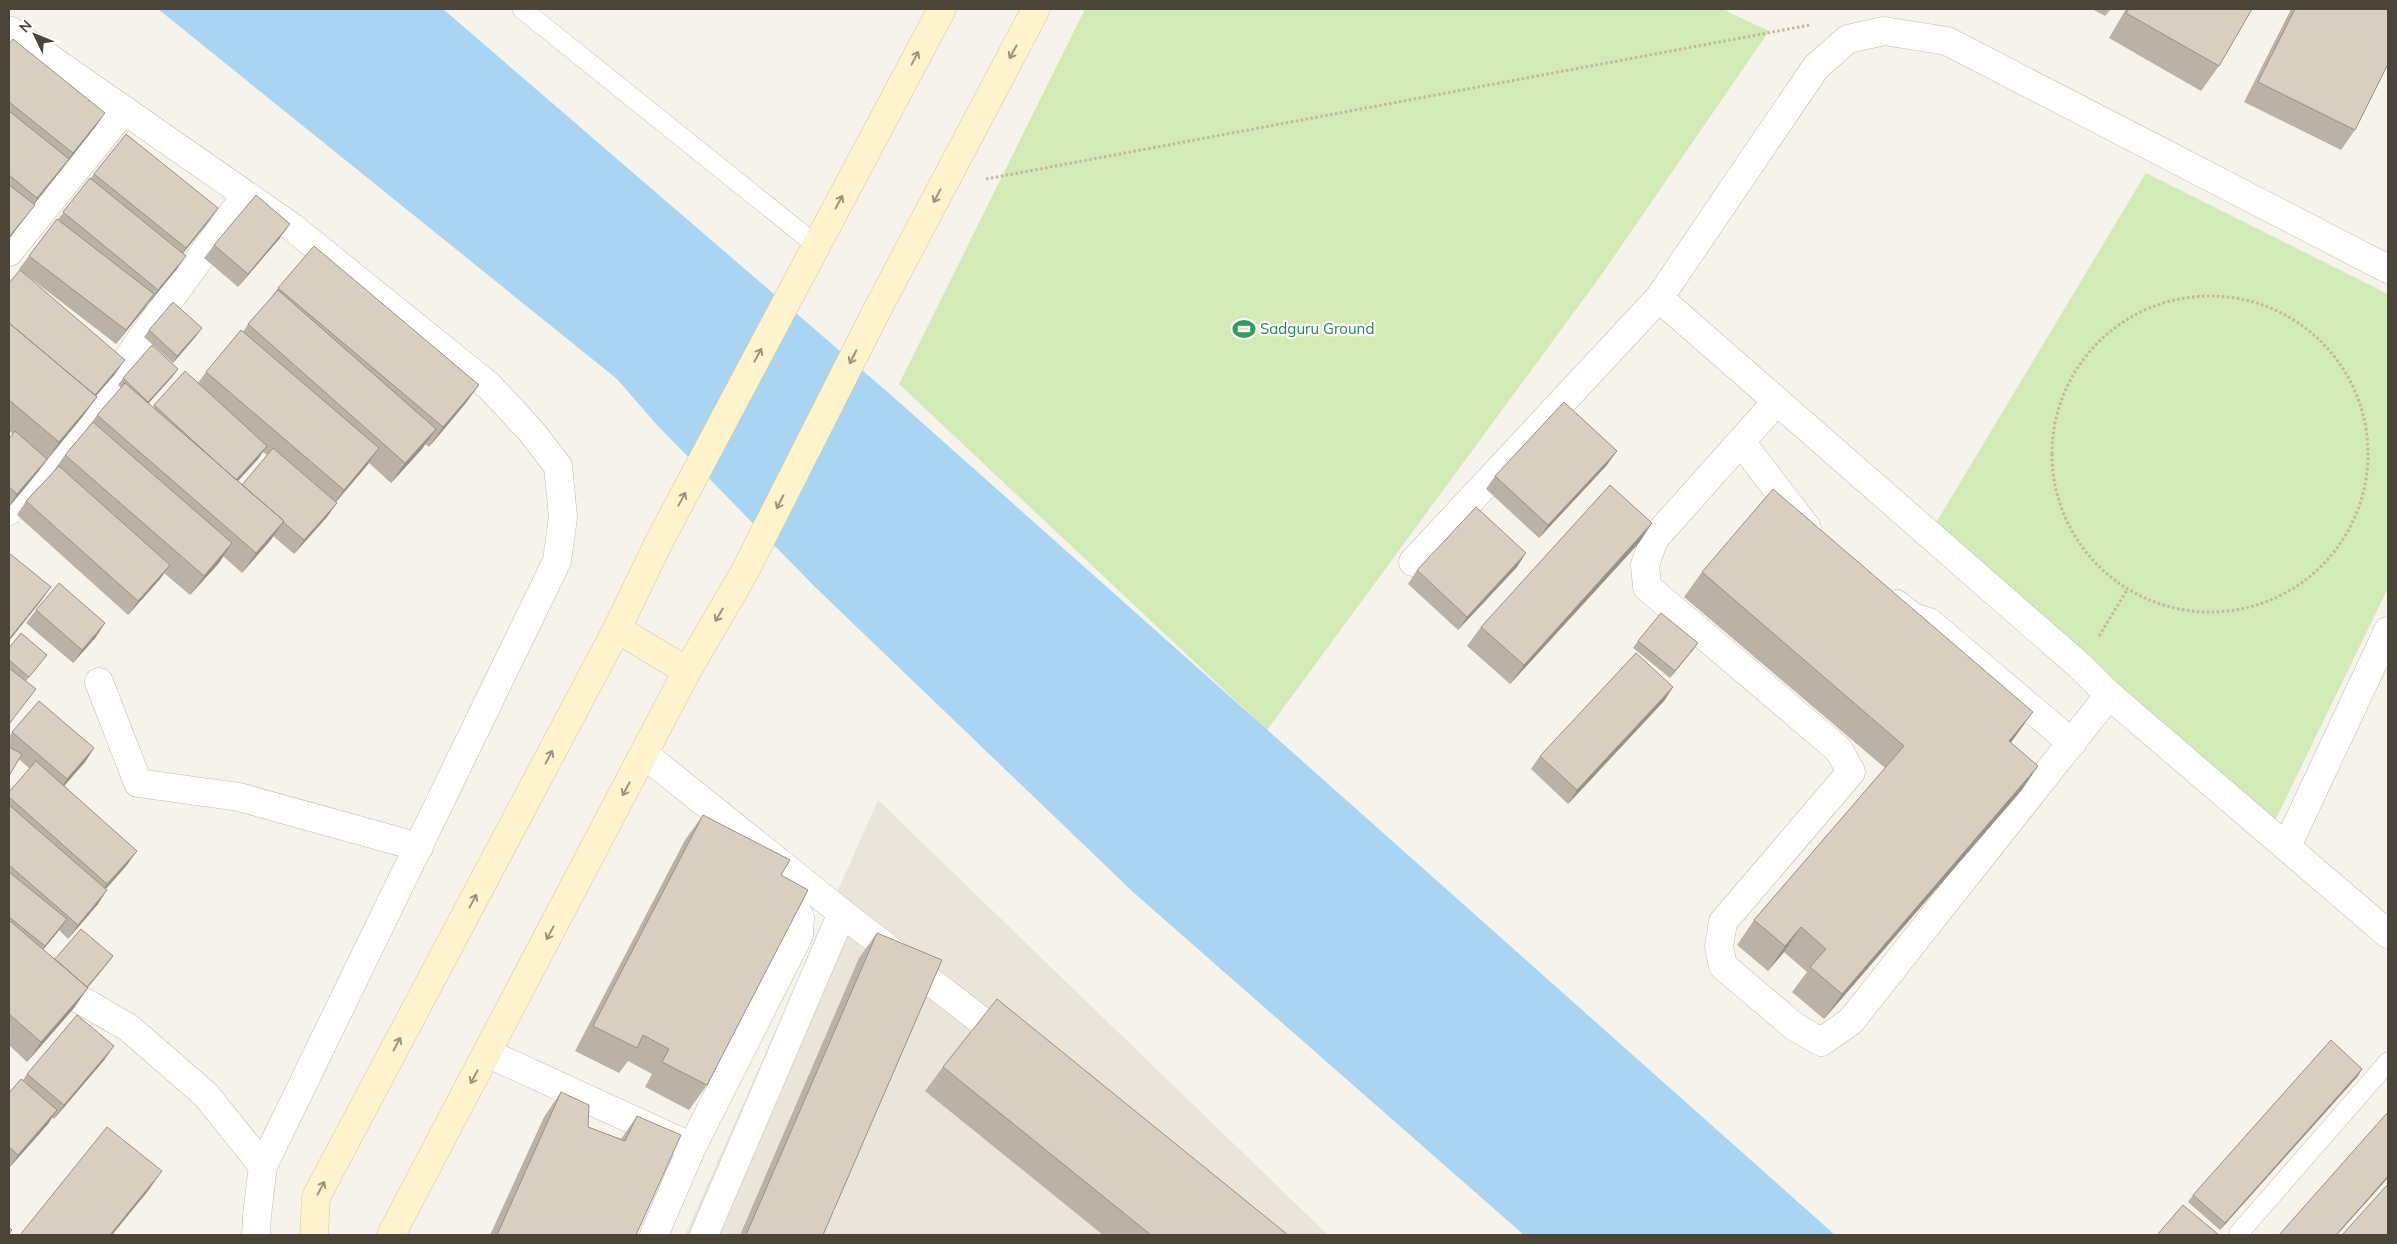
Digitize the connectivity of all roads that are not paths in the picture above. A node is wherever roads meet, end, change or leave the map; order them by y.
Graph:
1 (522, 9) edge
2 (942, 9) edge
3 (1036, 9) edge
4 (9, 30) edge
5 (124, 110) junction
6 (246, 195) junction
7 (816, 245) junction
8 (9, 252) edge
9 (2388, 269) edge
10 (1659, 298) junction
11 (1777, 401) junction
12 (1741, 442) junction
13 (9, 510) edge
14 (1826, 544) edge
15 (1412, 562) dead end
16 (1877, 586) edge
17 (617, 629) junction
18 (2388, 631) edge
19 (687, 671) junction
20 (99, 682) dead end
21 (2109, 694) junction
22 (2072, 743) junction
23 (644, 754) junction
24 (728, 845) edge
25 (2286, 846) junction
26 (419, 847) junction
27 (842, 913) junction
28 (2388, 934) edge
29 (9, 954) edge
30 (487, 1053) junction
31 (1030, 1059) edge
32 (2388, 1062) edge
33 (692, 1147) junction
34 (263, 1166) junction
35 (2239, 1233) dead end
36 (256, 1235) edge
37 (314, 1235) edge
38 (391, 1235) edge
39 (654, 1235) edge
40 (704, 1235) edge

1 - 7 lane
7 -> 2 street
3 -> 19 street
4 - 5 street
5 - 6 street
5 - 8 street
6 - 13 street
6 - 26 street
17 -> 7 street
9 - 10 street
10 - 11 street
10 - 15 street
11 - 12 street
11 - 21 street
12 - 14 street
12 - 22 street
16 - 22 street
17 - 19 street
37 -> 17 street
18 - 25 street
19 - 23 street
20 - 26 street
21 - 22 street
21 - 25 street
23 - 27 street
23 -> 30 street
24 - 33 street
25 - 28 street
26 - 34 street
27 - 31 street
27 - 40 street
29 - 34 street
30 - 33 street
30 -> 38 street
32 - 35 lane
33 - 39 street
34 - 36 street

